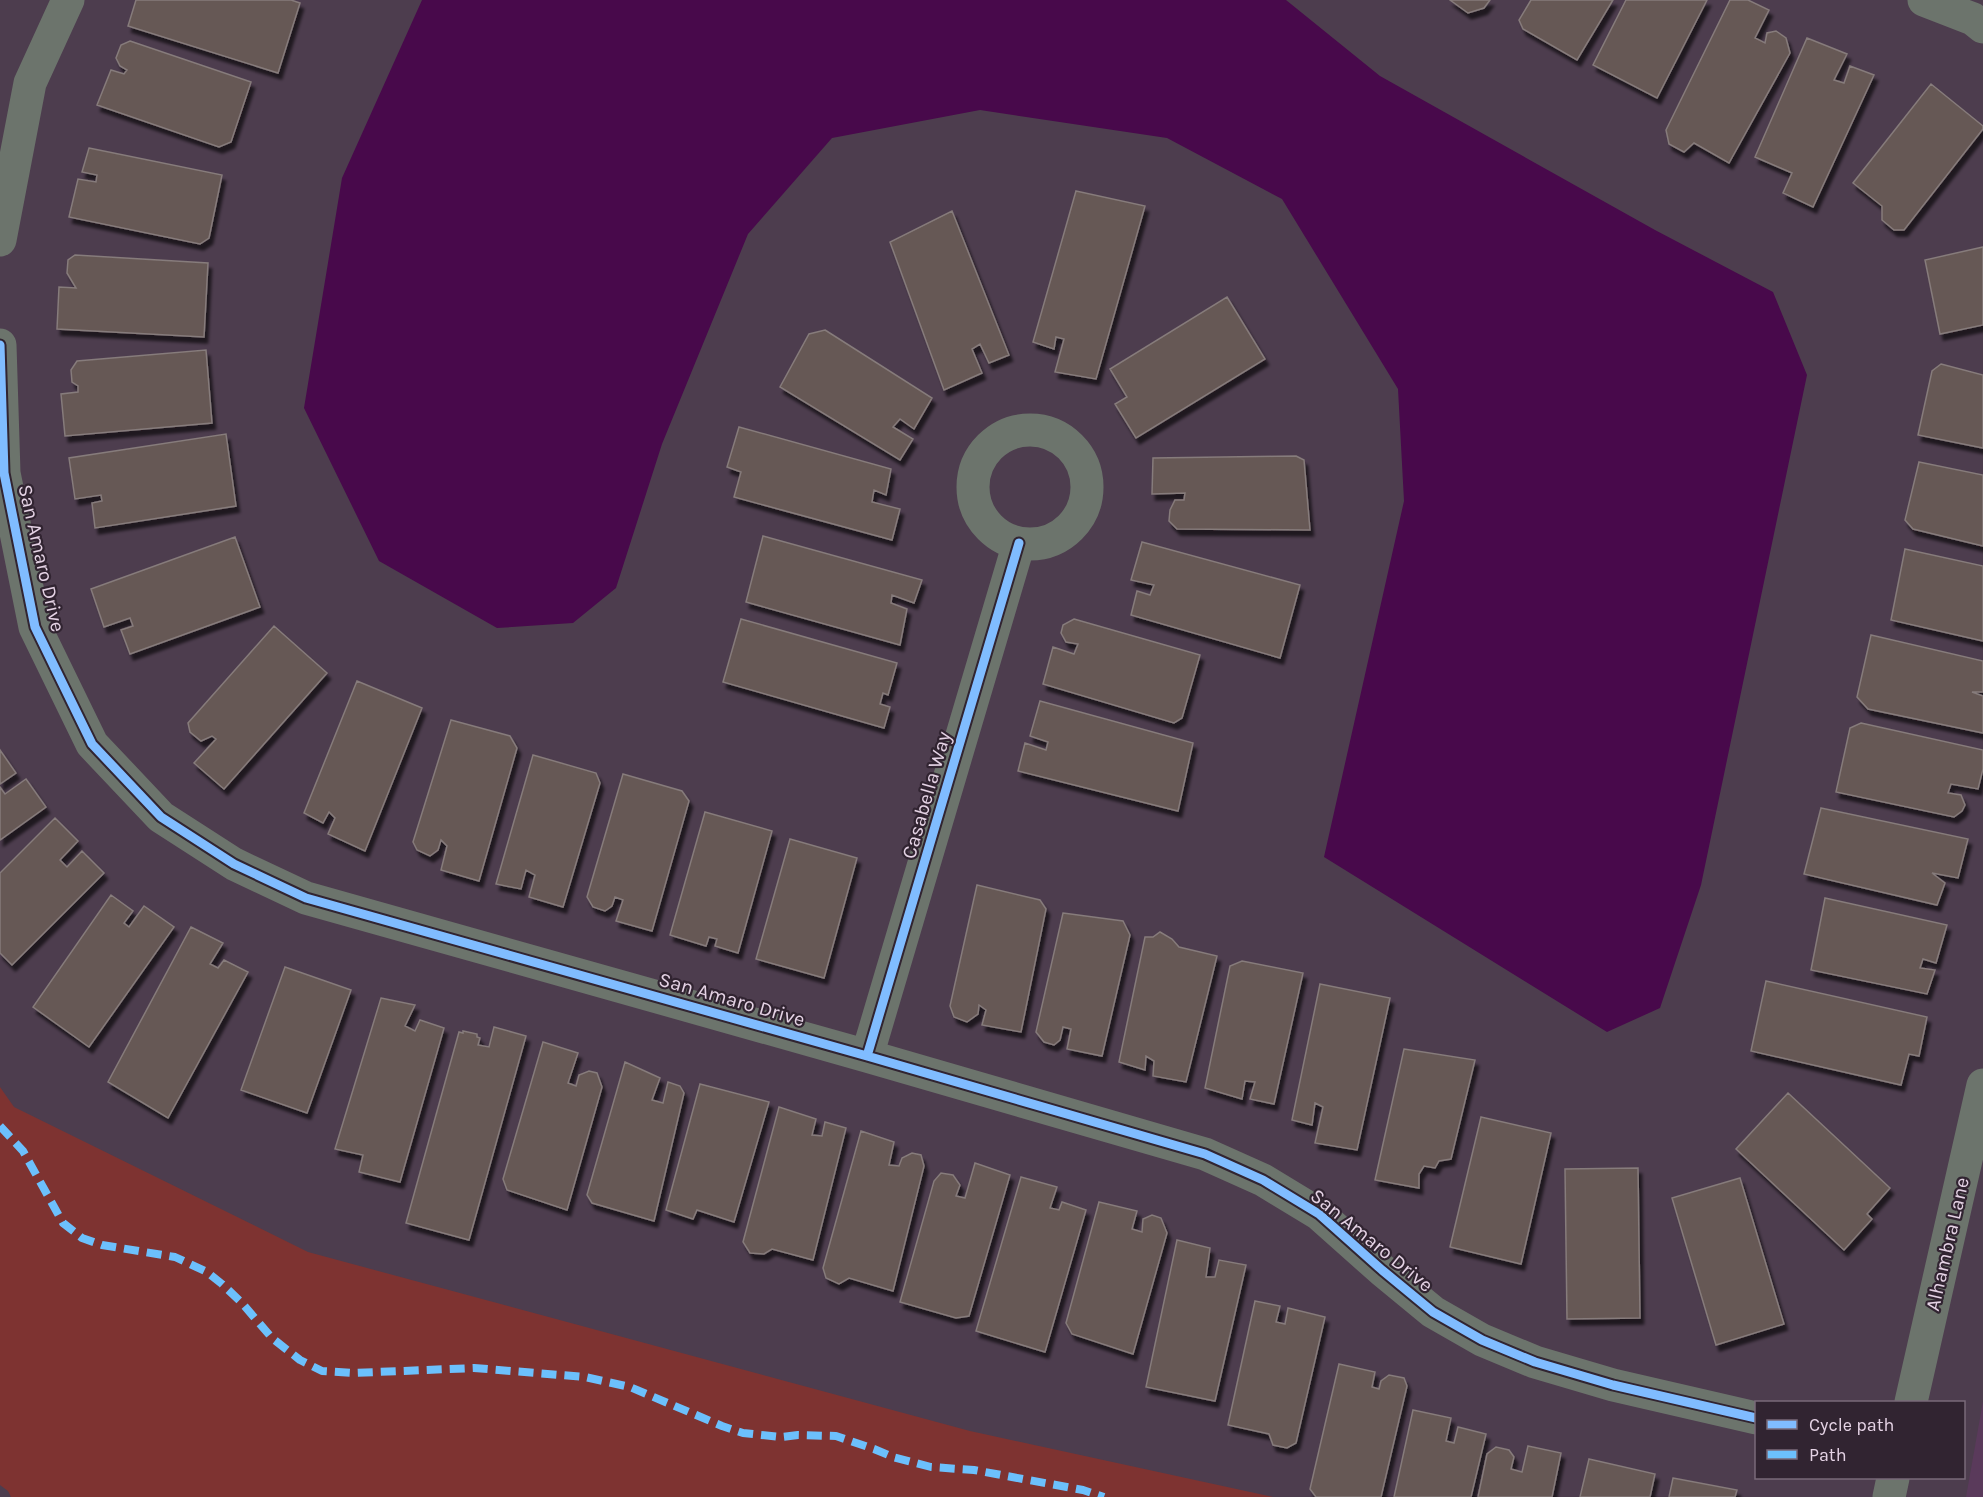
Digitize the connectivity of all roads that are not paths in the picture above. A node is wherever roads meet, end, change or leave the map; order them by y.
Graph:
1 (68, 0) edge
2 (1924, 0) edge
3 (1983, 27) edge
4 (0, 240) edge
5 (0, 345) edge
6 (1019, 543) dead end
7 (867, 1056) junction
8 (1983, 1084) edge
9 (1911, 1401) edge
10 (1755, 1418) edge
11 (1893, 1479) edge
12 (1889, 1497) edge

1 - 4 street
2 - 3 street
5 - 7 street, San Amaro Drive
6 - 7 street, Casabella Way
7 - 10 street, San Amaro Drive
8 - 9 street, Alhambra Lane
11 - 12 street

